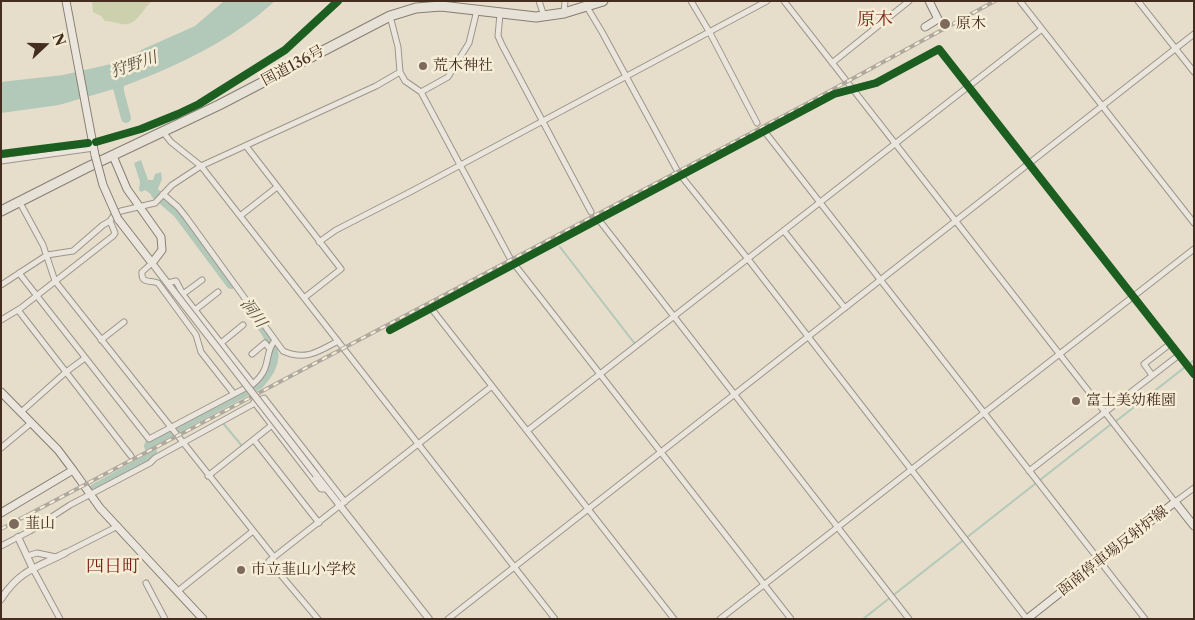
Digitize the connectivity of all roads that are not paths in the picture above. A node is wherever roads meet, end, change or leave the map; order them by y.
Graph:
1 (66, 1) edge
2 (538, 1) edge
3 (566, 1) edge
4 (603, 1) edge
5 (691, 1) edge
6 (767, 1) edge
7 (784, 1) edge
8 (910, 1) edge
9 (929, 1) edge
10 (1020, 1) edge
11 (1138, 1) edge
12 (418, 4) edge
13 (587, 7) junction
14 (477, 10) junction
15 (564, 13) junction
16 (500, 14) junction
17 (390, 16) junction
18 (544, 16) junction
19 (925, 27) dead end
20 (1042, 29) junction
21 (710, 32) junction
22 (1194, 34) edge
23 (1175, 49) junction
24 (832, 63) junction
25 (400, 72) junction
26 (1194, 72) edge
27 (626, 77) junction
28 (968, 86) junction
29 (852, 89) junction
30 (421, 92) junction
31 (1102, 106) junction
32 (543, 121) junction
33 (757, 123) dead end
34 (163, 132) junction
35 (765, 132) junction
36 (895, 145) junction
37 (246, 146) junction
38 (95, 152) junction
39 (113, 156) junction
40 (1, 161) edge
41 (1028, 164) junction
42 (459, 165) junction
43 (201, 166) junction
44 (681, 176) junction
45 (277, 187) junction
46 (163, 194) junction
47 (19, 201) junction
48 (821, 202) junction
49 (138, 207) junction
50 (1, 211) edge
51 (591, 212) dead end
52 (240, 216) junction
53 (599, 220) junction
54 (110, 221) junction
55 (956, 221) junction
56 (1194, 223) edge
57 (784, 231) junction
58 (319, 242) junction
59 (1194, 249) edge
60 (47, 255) junction
61 (748, 259) junction
62 (152, 263) junction
63 (514, 264) junction
64 (19, 273) junction
65 (202, 280) dead end
66 (881, 280) junction
67 (56, 281) junction
68 (167, 283) junction
69 (1, 285) edge
70 (218, 292) dead end
71 (183, 294) junction
72 (37, 296) junction
73 (1133, 296) junction
74 (304, 298) junction
75 (431, 308) junction
76 (845, 308) junction
77 (18, 310) junction
78 (195, 310) junction
79 (674, 317) junction
80 (1, 320) edge
81 (124, 322) dead end
82 (243, 325) dead end
83 (390, 330) dead end
84 (808, 338) junction
85 (101, 340) junction
86 (275, 340) junction
87 (338, 341) junction
88 (221, 343) junction
89 (1170, 344) junction
90 (269, 347) junction
91 (1060, 353) junction
92 (252, 354) dead end
93 (1179, 355) junction
94 (85, 358) junction
95 (66, 372) junction
96 (1194, 374) edge
97 (600, 375) junction
98 (1152, 375) junction
99 (253, 384) junction
100 (492, 386) junction
101 (1, 392) edge
102 (234, 394) junction
103 (735, 394) junction
104 (254, 402) junction
105 (1105, 411) junction
106 (21, 412) junction
107 (984, 412) junction
108 (31, 423) junction
109 (272, 425) junction
110 (172, 430) junction
111 (527, 431) junction
112 (254, 440) junction
113 (182, 443) junction
114 (420, 444) junction
115 (1, 448) edge
116 (661, 452) junction
117 (131, 456) dead end
118 (73, 470) junction
119 (911, 470) junction
120 (1029, 471) junction
121 (208, 476) junction
122 (1194, 488) edge
123 (327, 489) junction
124 (90, 495) junction
125 (1176, 502) junction
126 (343, 504) junction
127 (587, 509) junction
128 (1, 513) edge
129 (318, 523) junction
130 (118, 526) junction
131 (1194, 526) edge
132 (837, 527) junction
133 (252, 531) junction
134 (18, 538) junction
135 (1, 546) edge
136 (65, 553) joint
137 (27, 556) junction
138 (274, 557) junction
139 (56, 558) junction
140 (1100, 562) junction
141 (514, 566) junction
142 (33, 568) junction
143 (146, 583) dead end
144 (765, 584) junction
145 (178, 591) junction
146 (1, 599) edge
147 (60, 619) edge
148 (165, 619) edge
149 (203, 619) edge
150 (318, 619) edge
151 (429, 619) edge
152 (448, 619) edge
153 (556, 619) edge
154 (674, 619) edge
155 (720, 619) edge
156 (791, 619) edge
157 (909, 619) edge
158 (1027, 619) edge
159 (1145, 619) edge

1 - 38 main road
2 - 18 street
3 - 15 street
4 - 13 highway, 国道136号
5 - 21 street
6 - 21 street
7 - 24 street
8 - 24 street
9 - 19 main road
10 - 20 street
11 - 23 street
12 - 14 highway, 国道136号
12 - 17 highway, 国道136号
13 - 15 highway, 国道136号
13 - 27 street
14 - 16 highway, 国道136号
14 - 30 street
15 - 18 highway, 国道136号
16 - 18 highway, 国道136号
16 - 32 street
17 - 25 street
17 - 34 highway, 国道136号
20 - 28 street
20 - 31 street
21 - 27 street
21 - 33 street
22 - 23 street
23 - 26 street
23 - 31 street
24 - 29 street
25 - 30 street
25 - 37 street
27 - 32 street
27 - 44 street
28 - 29 street
28 - 36 street
28 - 41 street
29 - 35 street
29 - 36 street
30 - 42 street
31 - 41 street
31 - 56 street
32 - 42 street
32 - 51 street
34 - 39 highway, 国道136号
34 - 43 street
35 - 44 street
35 - 48 street
36 - 48 street
36 - 55 street
37 - 43 street
37 - 45 street
38 - 40 street
38 - 62 main road, bridge
39 - 47 highway, 国道136号
39 - 49 main road
41 - 55 street
41 - 73 street
42 - 58 street
42 - 63 street
43 - 46 street
43 - 52 street
44 - 53 street
44 - 61 street
45 - 52 street
45 - 58 street
46 - 49 street
46 - 86 street
47 - 50 highway, 国道136号
47 - 60 street
48 - 57 street
48 - 66 street
49 - 54 street
49 - 62 main road
52 - 74 street
53 - 63 street
53 - 79 street
54 - 60 street
54 - 67 street
55 - 66 street
55 - 91 street
57 - 61 street
57 - 76 street
58 - 74 street
59 - 73 street
60 - 64 street
60 - 67 street
61 - 79 street
61 - 84 street
62 - 68 street
62 - 102 street
63 - 75 street
63 - 97 street
64 - 69 street
64 - 72 street
65 - 71 street
66 - 76 street
66 - 107 street
67 - 72 street
67 - 85 street
68 - 71 street
68 - 123 street, bridge
70 - 78 street
71 - 78 street
72 - 77 street
72 - 94 street
73 - 89 street
73 - 91 street
74 - 87 street
75 - 83 street
75 - 100 street
76 - 84 street
77 - 80 street
77 - 95 street
78 - 88 street
79 - 97 street
79 - 103 street
81 - 85 street
82 - 88 street
84 - 103 street
84 - 119 street
85 - 110 street
86 - 87 street
86 - 90 street
87 - 114 street
88 - 99 street
89 - 93 street
89 - 98 street
90 - 92 street
90 - 99 street
91 - 105 street
91 - 107 street
93 - 96 street
93 - 98 street
94 - 95 street
94 - 110 street
95 - 106 street
95 - 117 street
97 - 111 street
97 - 116 street
98 - 105 street
99 - 102 street
100 - 111 street
100 - 114 street
101 - 106 main road
102 - 110 street
103 - 116 street
103 - 132 street
104 - 109 street
104 - 113 street
104 - 126 street
105 - 120 street
105 - 125 street
106 - 108 main road
107 - 119 street
107 - 120 street
108 - 115 street
108 - 118 main road
109 - 112 street
109 - 123 street
110 - 113 street
111 - 127 street
112 - 121 street
112 - 129 street
113 - 121 street
113 - 124 street
114 - 126 street
114 - 141 street
116 - 127 street
116 - 144 street
118 - 124 main road
118 - 128 main road
119 - 132 street
119 - 158 street
120 - 140 street
121 - 133 street
122 - 125 street
123 - 126 street
124 - 130 main road
124 - 134 street
125 - 131 main road, 函南停車場反射炉線
125 - 140 main road, 函南停車場反射炉線
126 - 129 street
126 - 151 street
127 - 141 street
127 - 154 street
129 - 138 street
130 - 136 street
130 - 145 main road
132 - 144 street
132 - 157 street
133 - 138 street
133 - 145 street
134 - 135 street
134 - 137 street
136 - 139 street
137 - 139 street
137 - 142 street
138 - 150 street
139 - 142 street
140 - 158 main road, 函南停車場反射炉線
140 - 159 street
141 - 152 street
141 - 153 street
142 - 146 street
142 - 147 street
143 - 148 street
144 - 155 street
144 - 156 street
145 - 149 main road

